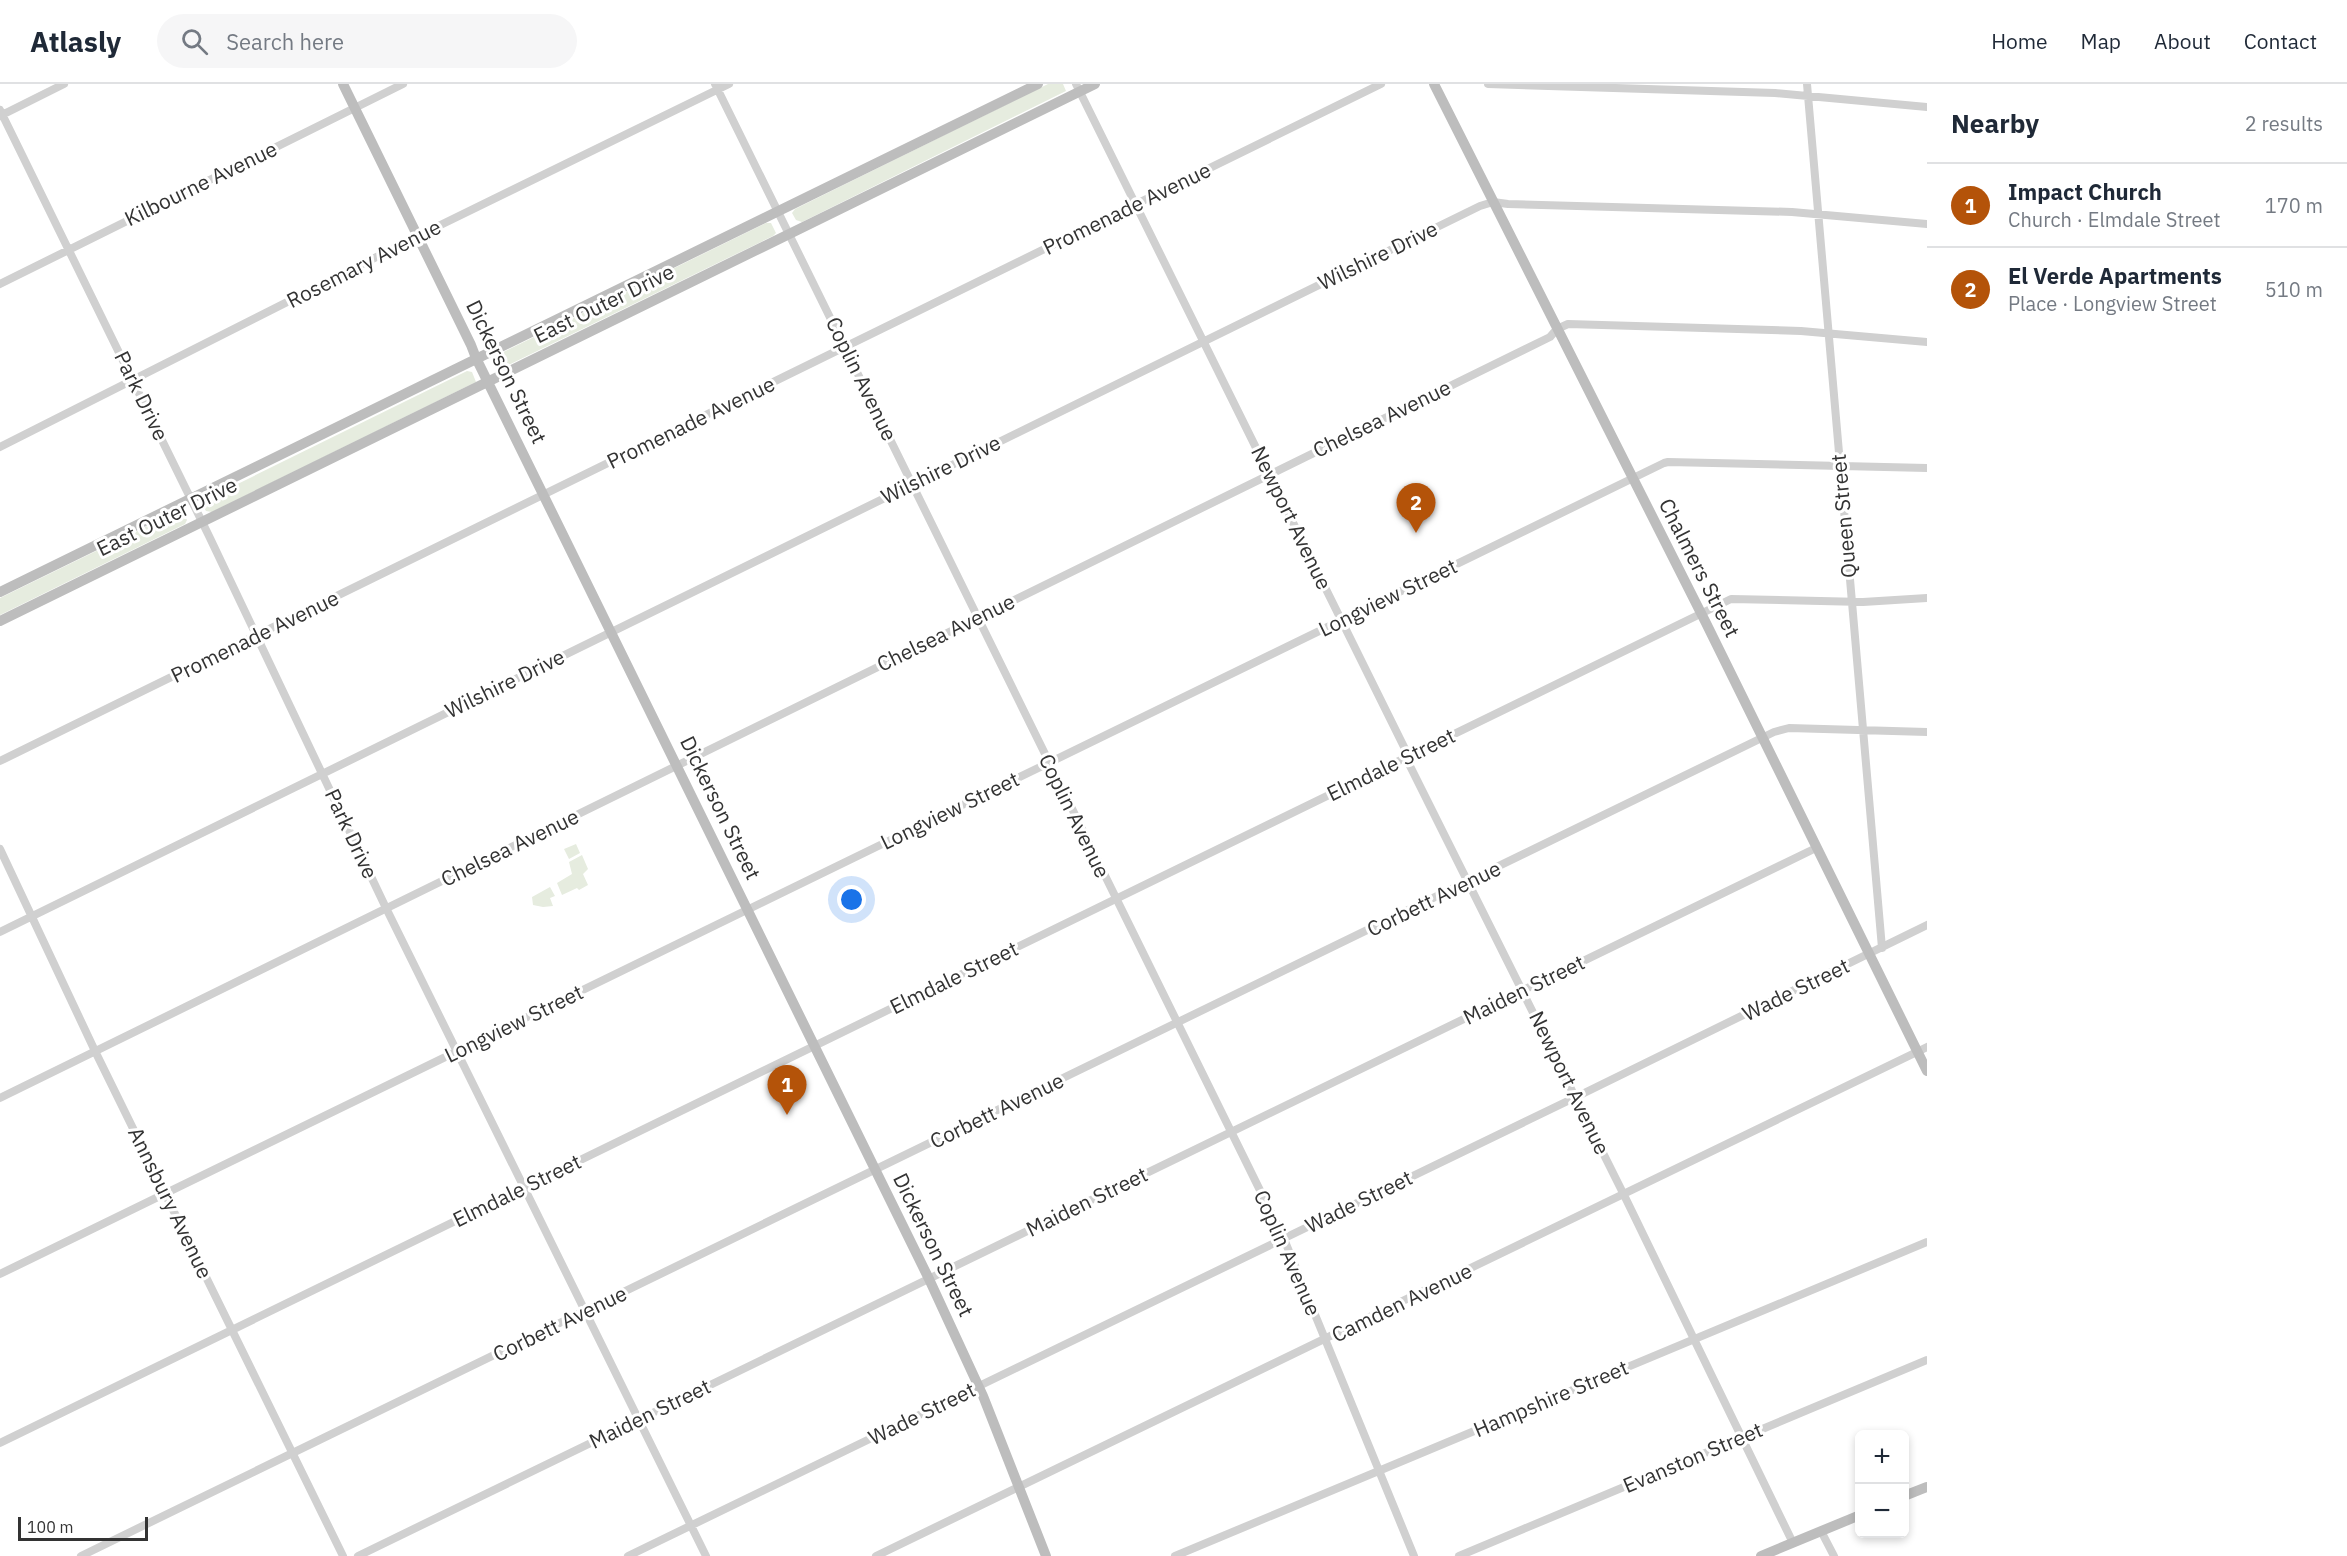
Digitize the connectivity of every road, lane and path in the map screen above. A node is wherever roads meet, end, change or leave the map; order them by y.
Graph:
1 (64, 84) edge
2 (343, 84) edge
3 (403, 84) edge
4 (729, 84) edge
5 (1038, 84) edge
6 (1095, 84) edge
7 (1381, 84) edge
8 (1434, 84) edge
9 (1488, 84) edge
10 (1807, 84) edge
11 (717, 87) edge
12 (1078, 88) edge
13 (1808, 95) junction
14 (1927, 107) edge
15 (355, 109) junction
16 (1, 114) edge
17 (1493, 201) junction
18 (1137, 204) junction
19 (778, 211) junction
20 (1818, 214) junction
21 (1927, 224) edge
22 (789, 234) junction
23 (418, 236) junction
24 (69, 250) junction
25 (0, 284) edge
26 (1557, 329) junction
27 (1828, 333) junction
28 (1203, 341) junction
29 (1927, 342) edge
30 (846, 347) junction
31 (476, 358) junction
32 (133, 381) junction
33 (488, 382) junction
34 (0, 447) edge
35 (1840, 467) junction
36 (1927, 468) edge
37 (1269, 474) junction
38 (1632, 479) junction
39 (913, 483) junction
40 (544, 495) junction
41 (191, 499) junction
42 (202, 522) junction
43 (0, 592) edge
44 (1927, 598) edge
45 (1851, 602) junction
46 (1701, 614) junction
47 (978, 618) junction
48 (0, 621) edge
49 (1341, 621) junction
50 (612, 632) junction
51 (257, 636) junction
52 (1863, 730) junction
53 (1927, 732) edge
54 (1762, 740) junction
55 (1409, 757) junction
56 (0, 761) edge
57 (1049, 763) junction
58 (677, 766) junction
59 (322, 774) junction
60 (1816, 848) junction
61 (0, 849) edge
62 (1469, 882) junction
63 (1115, 900) junction
64 (386, 908) junction
65 (748, 910) junction
66 (31, 916) junction
67 (1927, 925) edge
68 (0, 932) edge
69 (1882, 948) junction
70 (1870, 953) junction
71 (1523, 990) junction
72 (1177, 1024) junction
73 (815, 1046) junction
74 (1922, 1049) edge
75 (95, 1051) junction
76 (457, 1052) junction
77 (1927, 1071) edge
78 (1576, 1097) junction
79 (0, 1098) edge
80 (1231, 1132) junction
81 (875, 1170) junction
82 (524, 1188) junction
83 (165, 1193) junction
84 (1624, 1195) junction
85 (1284, 1239) junction
86 (1927, 1242) edge
87 (0, 1274) edge
88 (929, 1279) junction
89 (585, 1311) junction
90 (232, 1330) junction
91 (1695, 1339) junction
92 (1325, 1340) junction
93 (1927, 1360) edge
94 (979, 1387) junction
95 (639, 1419) junction
96 (1743, 1437) junction
97 (0, 1443) edge
98 (293, 1454) junction
99 (1380, 1471) junction
100 (1927, 1487) edge
101 (1020, 1488) junction
102 (1909, 1494) edge
103 (1855, 1517) edge
104 (691, 1526) junction
105 (1821, 1531) junction
106 (1793, 1543) junction
107 (81, 1556) edge
108 (343, 1556) edge
109 (358, 1556) edge
110 (628, 1556) edge
111 (706, 1556) edge
112 (876, 1556) edge
113 (1046, 1556) edge
114 (1175, 1556) edge
115 (1414, 1556) edge
116 (1459, 1556) edge
117 (1761, 1556) edge
118 (1834, 1556) edge

1 - 16 street
2 - 15 street, Dickerson Street
3 - 15 street, Kilbourne Avenue
4 - 11 street, Rosemary Avenue
5 - 19 street, East Outer Drive
6 - 12 street, East Outer Drive
7 - 18 street, Promenade Avenue
8 - 17 street, Chalmers Street
9 - 13 street
10 - 13 street, Queen Street
11 - 19 street, Coplin Avenue
11 - 23 street, Rosemary Avenue
12 - 18 street, Newport Avenue
12 - 22 street, East Outer Drive
13 - 14 street
13 - 20 street, Queen Street
15 - 23 street, Dickerson Street
15 - 24 street, Kilbourne Avenue
16 - 24 street, Park Drive
17 - 20 street
17 - 26 street, Chalmers Street
17 - 28 street, Wilshire Drive
18 - 28 street, Newport Avenue
18 - 30 street, Promenade Avenue
19 - 22 street, Coplin Avenue
19 - 31 street, East Outer Drive
20 - 21 street
20 - 27 street, Queen Street
22 - 30 street, Coplin Avenue
22 - 33 street, East Outer Drive
23 - 31 street, Dickerson Street
23 - 32 street, Rosemary Avenue
24 - 25 street, Kilbourne Avenue
24 - 32 street, Park Drive
26 - 27 street, Chelsea Avenue
26 - 37 street, Chelsea Avenue
26 - 38 street, Chalmers Street
27 - 29 street, Chelsea Avenue
27 - 35 street, Queen Street
28 - 37 street, Newport Avenue
28 - 39 street, Wilshire Drive
30 - 39 street, Coplin Avenue
30 - 40 street, Promenade Avenue
31 - 33 street, Dickerson Street
31 - 41 street, East Outer Drive
32 - 34 street, Rosemary Avenue
32 - 41 street, Park Drive
33 - 40 street, Dickerson Street
33 - 42 street, East Outer Drive
35 - 36 street, Longview Street
35 - 38 street, Longview Street
35 - 45 street, Queen Street
37 - 47 street, Chelsea Avenue
37 - 49 street, Newport Avenue
38 - 46 street, Chalmers Street
38 - 49 street, Longview Street
39 - 47 street, Coplin Avenue
39 - 50 street, Wilshire Drive
40 - 50 street, Dickerson Street
40 - 51 street, Promenade Avenue
41 - 42 street, Park Drive
41 - 43 street, East Outer Drive
42 - 48 street, East Outer Drive
42 - 51 street, Park Drive
44 - 45 street, Elmdale Street
45 - 46 street, Elmdale Street
45 - 52 street, Queen Street
46 - 54 street, Chalmers Street
46 - 55 street, Elmdale Street
47 - 57 street, Coplin Avenue
47 - 58 street, Chelsea Avenue
49 - 55 street, Newport Avenue
49 - 57 street, Longview Street
50 - 58 street, Dickerson Street
50 - 59 street, Wilshire Drive
51 - 56 street, Promenade Avenue
51 - 59 street, Park Drive
52 - 53 street, Corbett Avenue
52 - 54 street, Corbett Avenue
52 - 69 street, Queen Street
54 - 60 street, Chalmers Street
54 - 62 street, Corbett Avenue
55 - 62 street, Newport Avenue
55 - 63 street, Elmdale Street
57 - 63 street, Coplin Avenue
57 - 65 street, Longview Street
58 - 64 street, Chelsea Avenue
58 - 65 street, Dickerson Street
59 - 64 street, Park Drive
59 - 66 street, Wilshire Drive
60 - 70 street, Chalmers Street
60 - 71 street, Maiden Street
61 - 66 street, Annsbury Avenue
62 - 71 street, Newport Avenue
62 - 72 street, Corbett Avenue
63 - 72 street, Coplin Avenue
63 - 73 street, Elmdale Street
64 - 75 street, Chelsea Avenue
64 - 76 street, Park Drive
65 - 73 street, Dickerson Street
65 - 76 street, Longview Street
66 - 68 street, Wilshire Drive
66 - 75 street, Annsbury Avenue
67 - 69 street, Wade Street
69 - 70 street, Wade Street
70 - 74 street, Chalmers Street
70 - 78 street, Wade Street
71 - 78 street, Newport Avenue
71 - 80 street, Maiden Street
72 - 80 street, Coplin Avenue
72 - 81 street, Corbett Avenue
73 - 81 street, Dickerson Street
73 - 82 street, Elmdale Street
74 - 77 street, Chalmers Street
74 - 84 street, Camden Avenue
75 - 79 street, Chelsea Avenue
75 - 83 street, Annsbury Avenue
76 - 82 street, Park Drive
76 - 83 street, Longview Street
78 - 84 street, Newport Avenue
78 - 85 street, Wade Street
80 - 85 street, Coplin Avenue
80 - 88 street, Maiden Street
81 - 88 street, Dickerson Street
81 - 89 street, Corbett Avenue
82 - 89 street, Park Drive
82 - 90 street, Elmdale Street
83 - 87 street, Longview Street
83 - 90 street, Annsbury Avenue
84 - 91 street, Newport Avenue
84 - 92 street, Camden Avenue
85 - 92 street, Coplin Avenue
85 - 94 street, Wade Street
86 - 91 street, Hampshire Street
88 - 94 street, Dickerson Street
88 - 95 street, Maiden Street
89 - 95 street, Park Drive
89 - 98 street, Corbett Avenue
90 - 97 street, Elmdale Street
90 - 98 street, Annsbury Avenue
91 - 96 street, Newport Avenue
91 - 99 street, Hampshire Street
92 - 99 street, Coplin Avenue
92 - 101 street, Camden Avenue
93 - 96 street, Evanston Street
94 - 101 street, Dickerson Street
94 - 104 street, Wade Street
95 - 104 street, Park Drive
95 - 109 street, Maiden Street
96 - 106 street, Newport Avenue
96 - 116 street, Evanston Street
98 - 107 street, Corbett Avenue
98 - 108 street, Annsbury Avenue
99 - 114 street, Hampshire Street
99 - 115 street, Coplin Avenue
100 - 102 street
101 - 112 street, Camden Avenue
101 - 113 street, Dickerson Street
103 - 105 street
104 - 110 street, Wade Street
104 - 111 street, Park Drive
105 - 106 street
105 - 118 street
106 - 117 street

